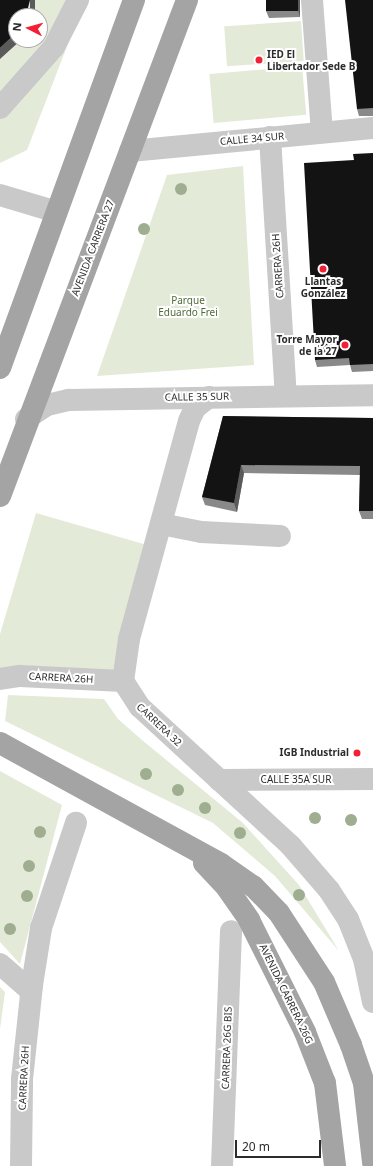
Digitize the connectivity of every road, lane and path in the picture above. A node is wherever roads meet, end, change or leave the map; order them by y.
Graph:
1 (78, 0) edge
2 (134, 0) edge
3 (187, 0) edge
4 (312, 0) edge
5 (0, 108) edge
6 (373, 128) edge
7 (322, 132) junction
8 (270, 137) junction
9 (130, 151) junction
10 (0, 195) edge
11 (57, 212) junction
12 (0, 368) edge
13 (286, 395) junction
14 (373, 395) edge
15 (209, 397) junction
16 (26, 419) junction
17 (0, 496) edge
18 (162, 524) junction
19 (280, 536) dead end
20 (0, 679) edge
21 (122, 681) junction
22 (0, 743) edge
23 (373, 779) edge
24 (219, 780) junction
25 (76, 824) dead end
26 (186, 845) junction
27 (232, 931) dead end
28 (0, 964) edge
29 (31, 991) junction
30 (373, 1002) edge
31 (373, 1162) edge
32 (21, 1166) edge
33 (222, 1166) edge
34 (335, 1166) edge

1 - 5 street
2 - 11 main road
3 - 9 main road, AVENIDA CARRERA 27
4 - 7 street
6 - 7 street, CALLE 34 SUR
7 - 8 street, CALLE 34 SUR
8 - 9 street, CALLE 34 SUR
8 - 13 street, CARRERA 26H
9 - 16 main road, AVENIDA CARRERA 27
10 - 11 street
11 - 12 main road
13 - 14 street, CALLE 35 SUR
13 - 15 street, CALLE 35 SUR
15 - 16 street, CALLE 35 SUR
15 - 18 street
16 - 17 main road, AVENIDA CARRERA 27
18 - 19 street
18 - 21 street
20 - 21 street, CARRERA 26H
21 - 24 street, CARRERA 32
22 - 26 main road, AVENIDA CARRERA 26G
23 - 24 street, CALLE 35A SUR
24 - 30 street, CARRERA 32
25 - 29 street, CARRERA 26H
26 - 31 main road, AVENIDA CARRERA 26G
26 - 34 main road, AVENIDA CARRERA 26G
27 - 33 street, CARRERA 26G BIS
28 - 29 street
29 - 32 street, CARRERA 26H

